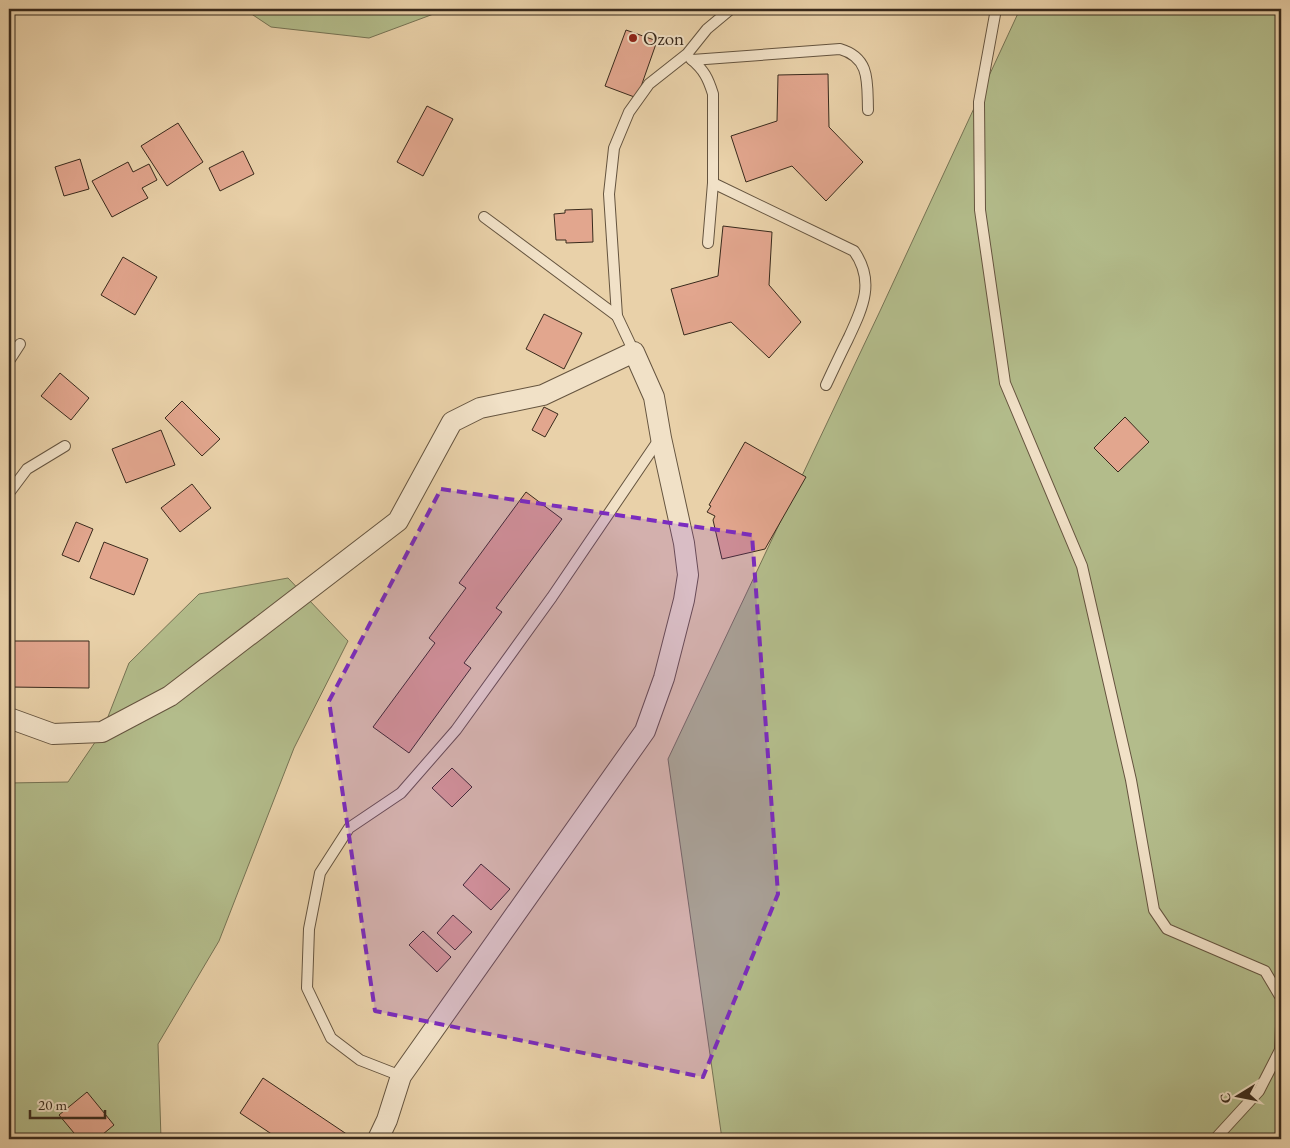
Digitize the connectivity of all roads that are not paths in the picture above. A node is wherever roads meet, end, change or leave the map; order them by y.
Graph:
1 (731, 9) edge
2 (996, 9) edge
3 (690, 57) junction
4 (868, 110) dead end
5 (713, 183) junction
6 (484, 217) dead end
7 (708, 243) dead end
8 (617, 316) junction
9 (20, 344) dead end
10 (634, 352) junction
11 (9, 361) edge
12 (826, 386) dead end
13 (660, 438) junction
14 (65, 446) dead end
15 (9, 493) edge
16 (9, 718) edge
17 (1281, 998) edge
18 (1281, 1026) edge
19 (401, 1076) junction
20 (378, 1139) edge
21 (1216, 1139) edge

1 - 3 lane
2 - 17 lane
3 - 4 lane
3 - 5 lane
3 - 8 lane
5 - 7 lane
5 - 12 lane
6 - 8 lane
8 - 10 lane
9 - 11 lane
10 - 13 street
10 - 16 street
13 - 19 street
13 - 19 lane
14 - 15 lane
18 - 21 lane
19 - 20 street

